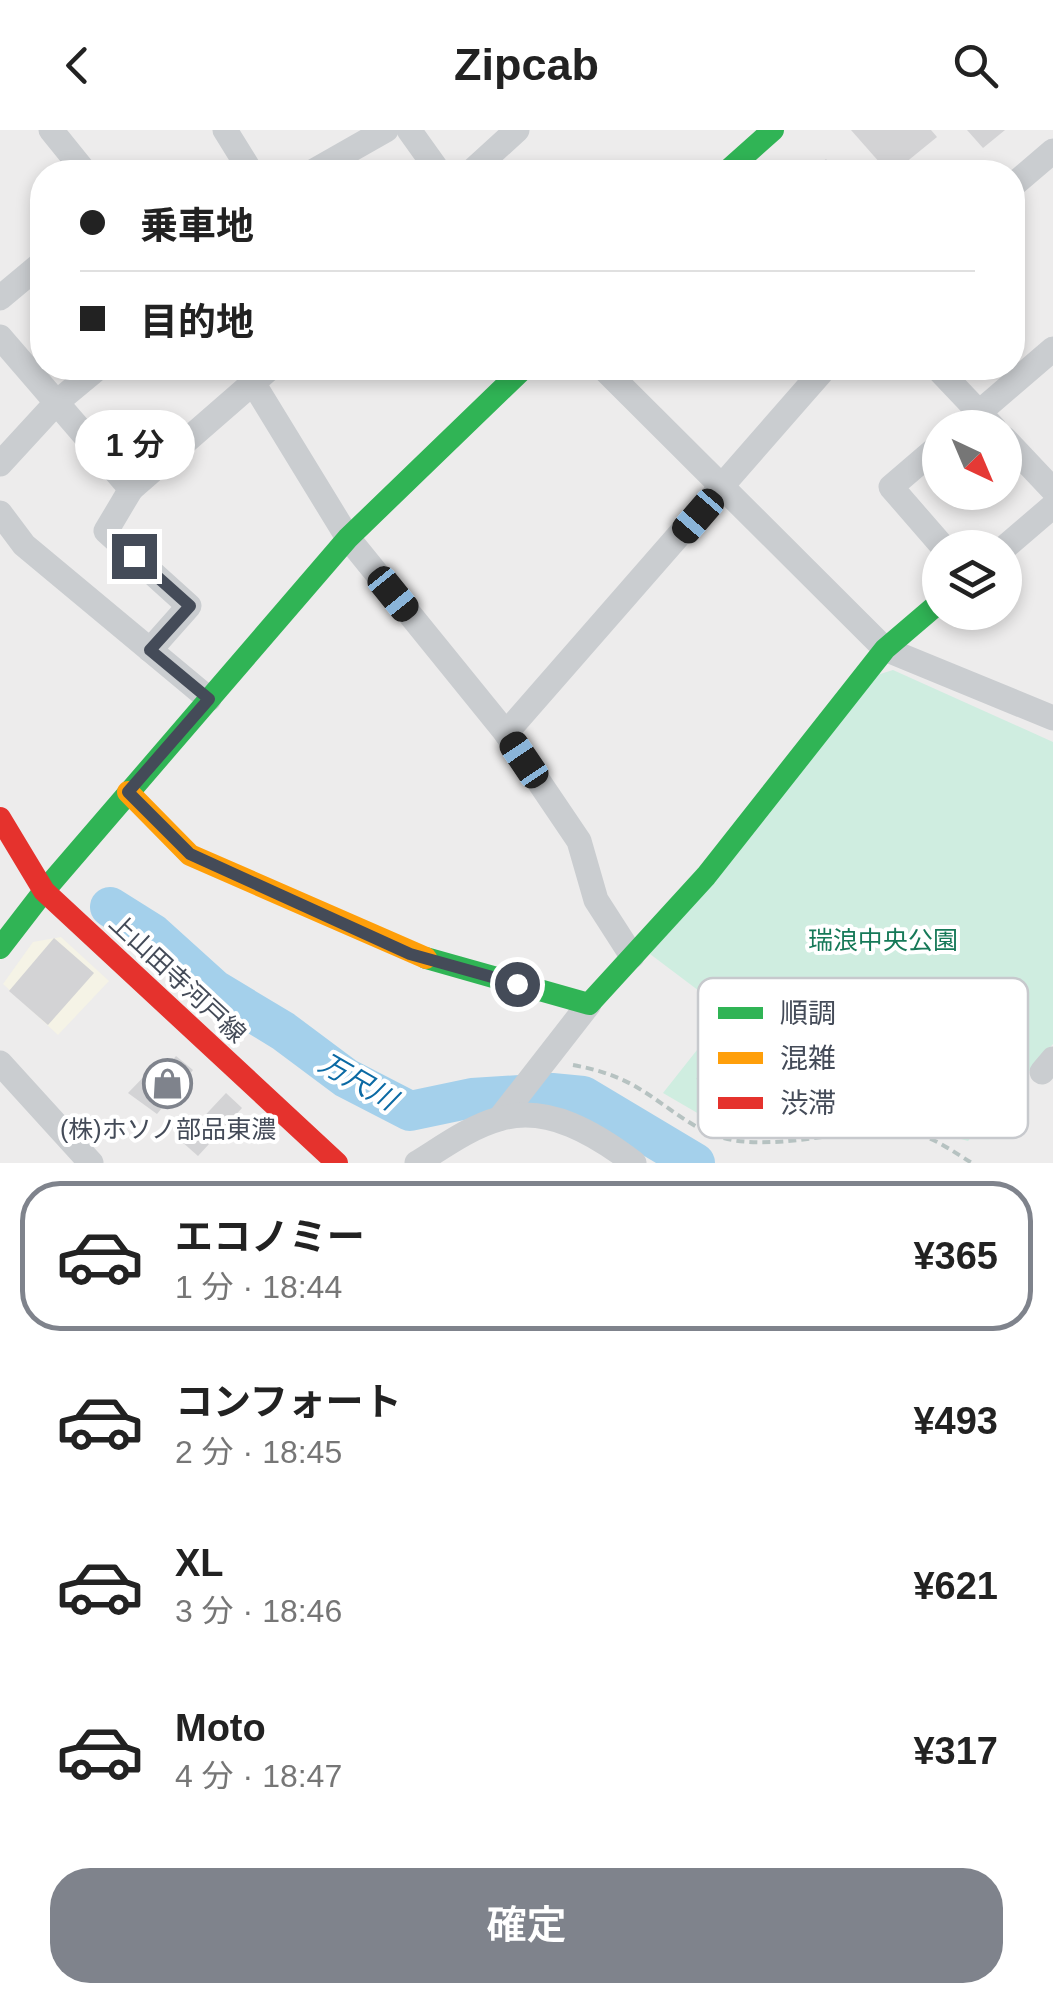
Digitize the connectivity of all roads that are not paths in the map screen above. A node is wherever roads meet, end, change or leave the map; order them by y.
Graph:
1 (51, 130) edge
2 (225, 130) edge
3 (386, 130) edge
4 (409, 130) edge
5 (517, 130) edge
6 (773, 130) edge
7 (1053, 151) edge
8 (75, 160) edge
9 (244, 160) edge
10 (333, 160) edge
11 (430, 160) edge
12 (484, 160) edge
13 (746, 160) edge
14 (1025, 175) edge
15 (30, 273) edge
16 (0, 298) edge
17 (0, 337) edge
18 (1053, 350) edge
19 (30, 372) edge
20 (1025, 377) edge
21 (37, 380) edge
22 (83, 380) edge
23 (247, 380) edge
24 (260, 380) edge
25 (512, 380) edge
26 (615, 380) edge
27 (815, 380) edge
28 (945, 380) edge
29 (1022, 380) edge
30 (56, 402) junction
31 (969, 410) edge
32 (990, 410) edge
33 (5, 449) edge
34 (1022, 457) edge
35 (922, 460) edge
36 (722, 488) junction
37 (131, 489) junction
38 (1053, 490) edge
39 (1053, 506) edge
40 (0, 513) edge
41 (928, 530) edge
42 (1022, 533) edge
43 (348, 538) junction
44 (922, 618) edge
45 (886, 649) junction
46 (150, 650) junction
47 (209, 699) junction
48 (1053, 718) edge
49 (506, 733) junction
50 (128, 792) junction
51 (0, 818) edge
52 (44, 891) junction
53 (0, 948) edge
54 (632, 956) junction
55 (589, 1004) junction
56 (0, 1064) edge
57 (501, 1118) junction
58 (91, 1163) edge
59 (337, 1163) edge
60 (417, 1163) edge
61 (634, 1163) edge

1 - 8 street
2 - 9 street
3 - 10 street
4 - 11 street
5 - 12 street
6 - 13 street
7 - 14 street
15 - 16 street
17 - 19 street
18 - 20 street
21 - 30 street
22 - 30 street
23 - 37 street
24 - 43 street
25 - 43 street
26 - 36 street
27 - 36 street
28 - 31 street
29 - 32 street
30 - 33 street
30 - 37 street
34 - 38 street
35 - 41 street
36 - 45 street
36 - 49 street
37 - 46 street
39 - 42 street
40 - 46 street
43 - 47 street
43 - 49 street
44 - 45 street
45 - 48 street
45 - 54 street
46 - 47 street
47 - 50 street
49 - 54 street
50 - 52 street
50 - 55 street
51 - 52 street, 上山田寺河戸線
52 - 53 street
52 - 59 street, 上山田寺河戸線
54 - 55 street
55 - 57 street
56 - 58 street
57 - 60 street
57 - 61 street

